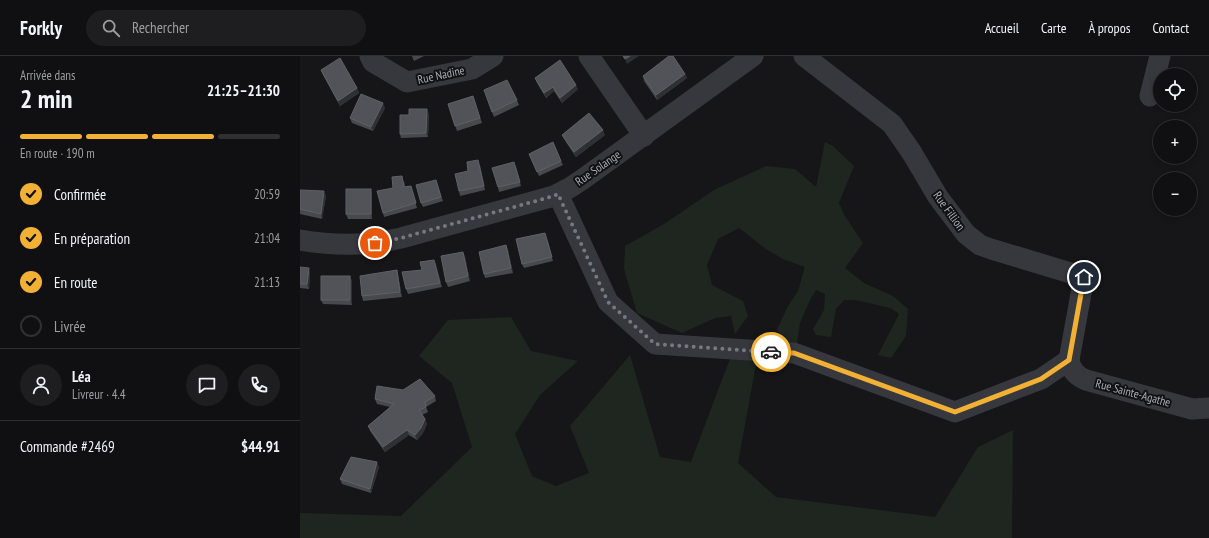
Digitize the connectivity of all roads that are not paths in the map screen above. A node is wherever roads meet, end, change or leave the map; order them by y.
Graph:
1 (370, 56) edge
2 (493, 56) edge
3 (589, 56) edge
4 (753, 56) edge
5 (804, 56) edge
6 (1160, 56) edge
7 (1150, 96) dead end
8 (644, 136) junction
9 (558, 194) junction
10 (300, 240) edge
11 (1069, 360) junction
12 (1209, 408) edge

1 - 2 street, Rue Nadine
3 - 8 street
4 - 8 street, Rue Solange
5 - 11 street, Rue Fillion
6 - 7 street
8 - 9 street, Rue Solange
9 - 10 street, Rue Solange
9 - 11 street
11 - 12 street, Rue Sainte-Agathe

